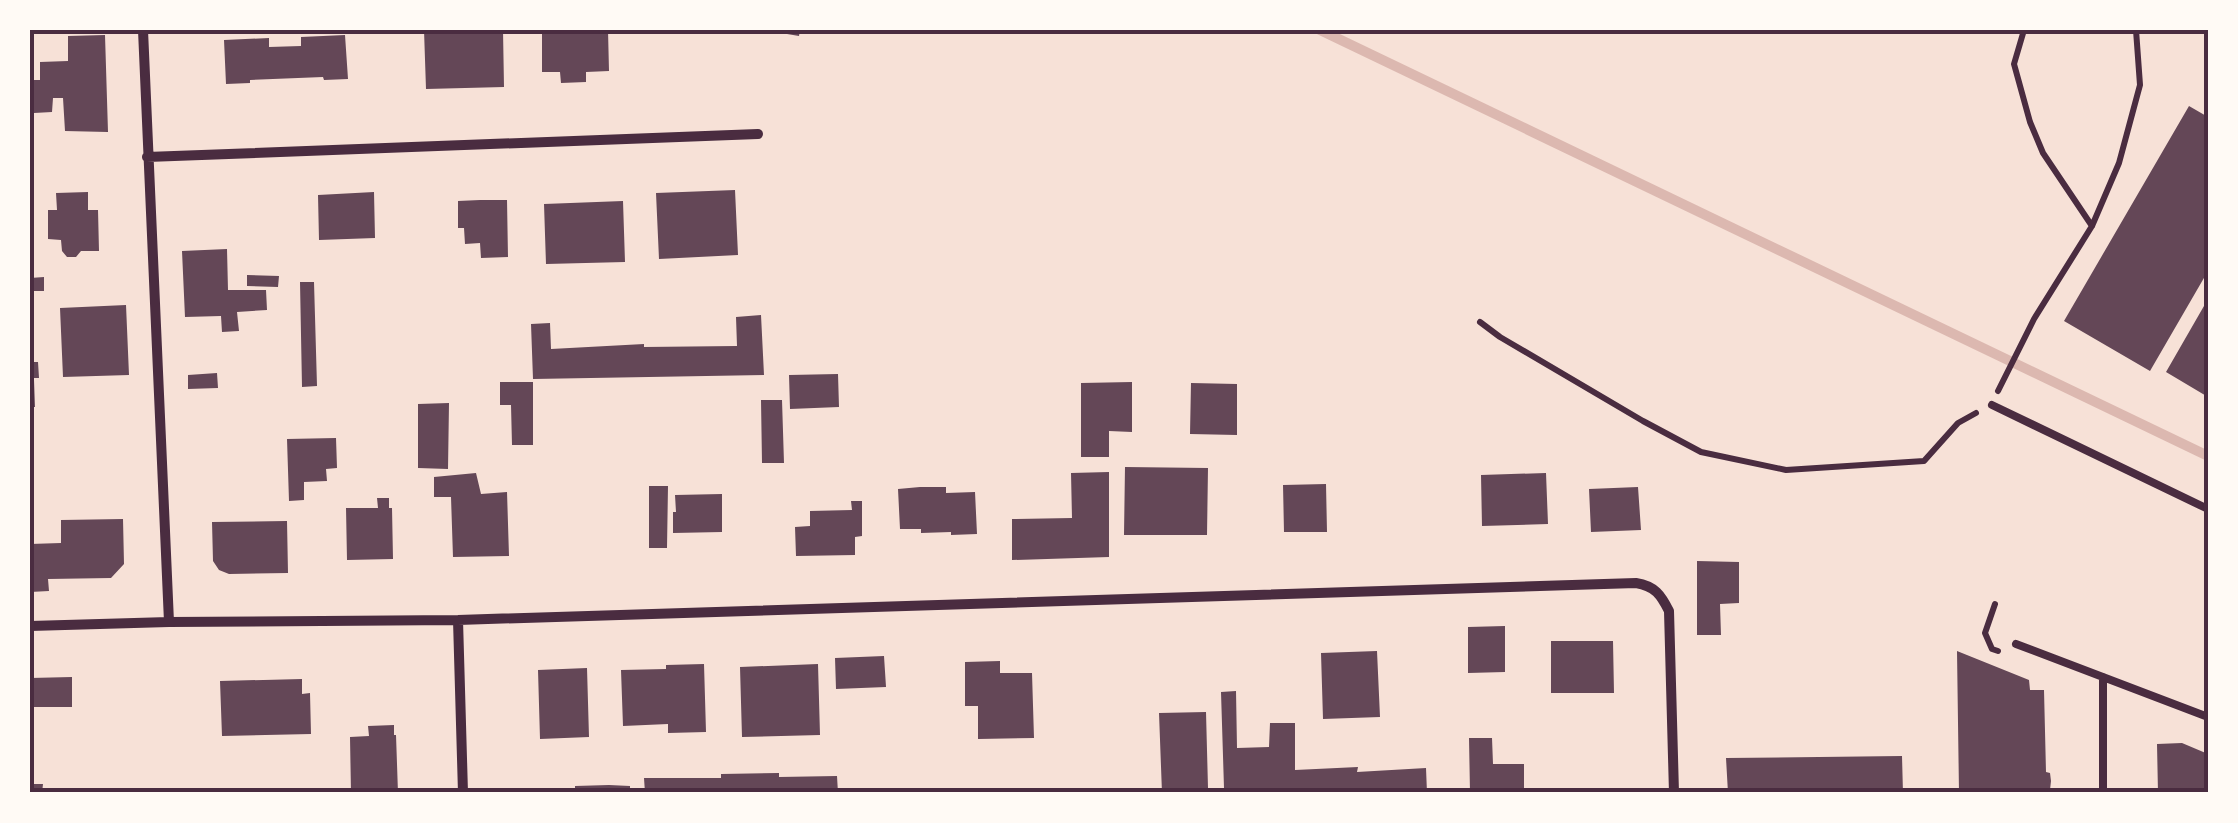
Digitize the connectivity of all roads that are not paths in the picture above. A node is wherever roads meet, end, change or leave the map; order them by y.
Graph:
1 (142, 30) edge
2 (758, 134) dead end
3 (147, 157) junction
4 (1992, 405) road end
5 (2208, 509) edge
6 (458, 620) junction
7 (168, 622) junction
8 (30, 626) edge
9 (2016, 644) dead end
10 (2103, 677) junction
11 (2208, 718) edge
12 (463, 793) edge
13 (1674, 793) edge
14 (2103, 793) edge

1 - 3 street
2 - 3 street
3 - 7 street
4 - 5 lane
6 - 7 street
6 - 12 street
6 - 13 street
7 - 8 street
9 - 10 lane
10 - 11 lane
10 - 14 lane

